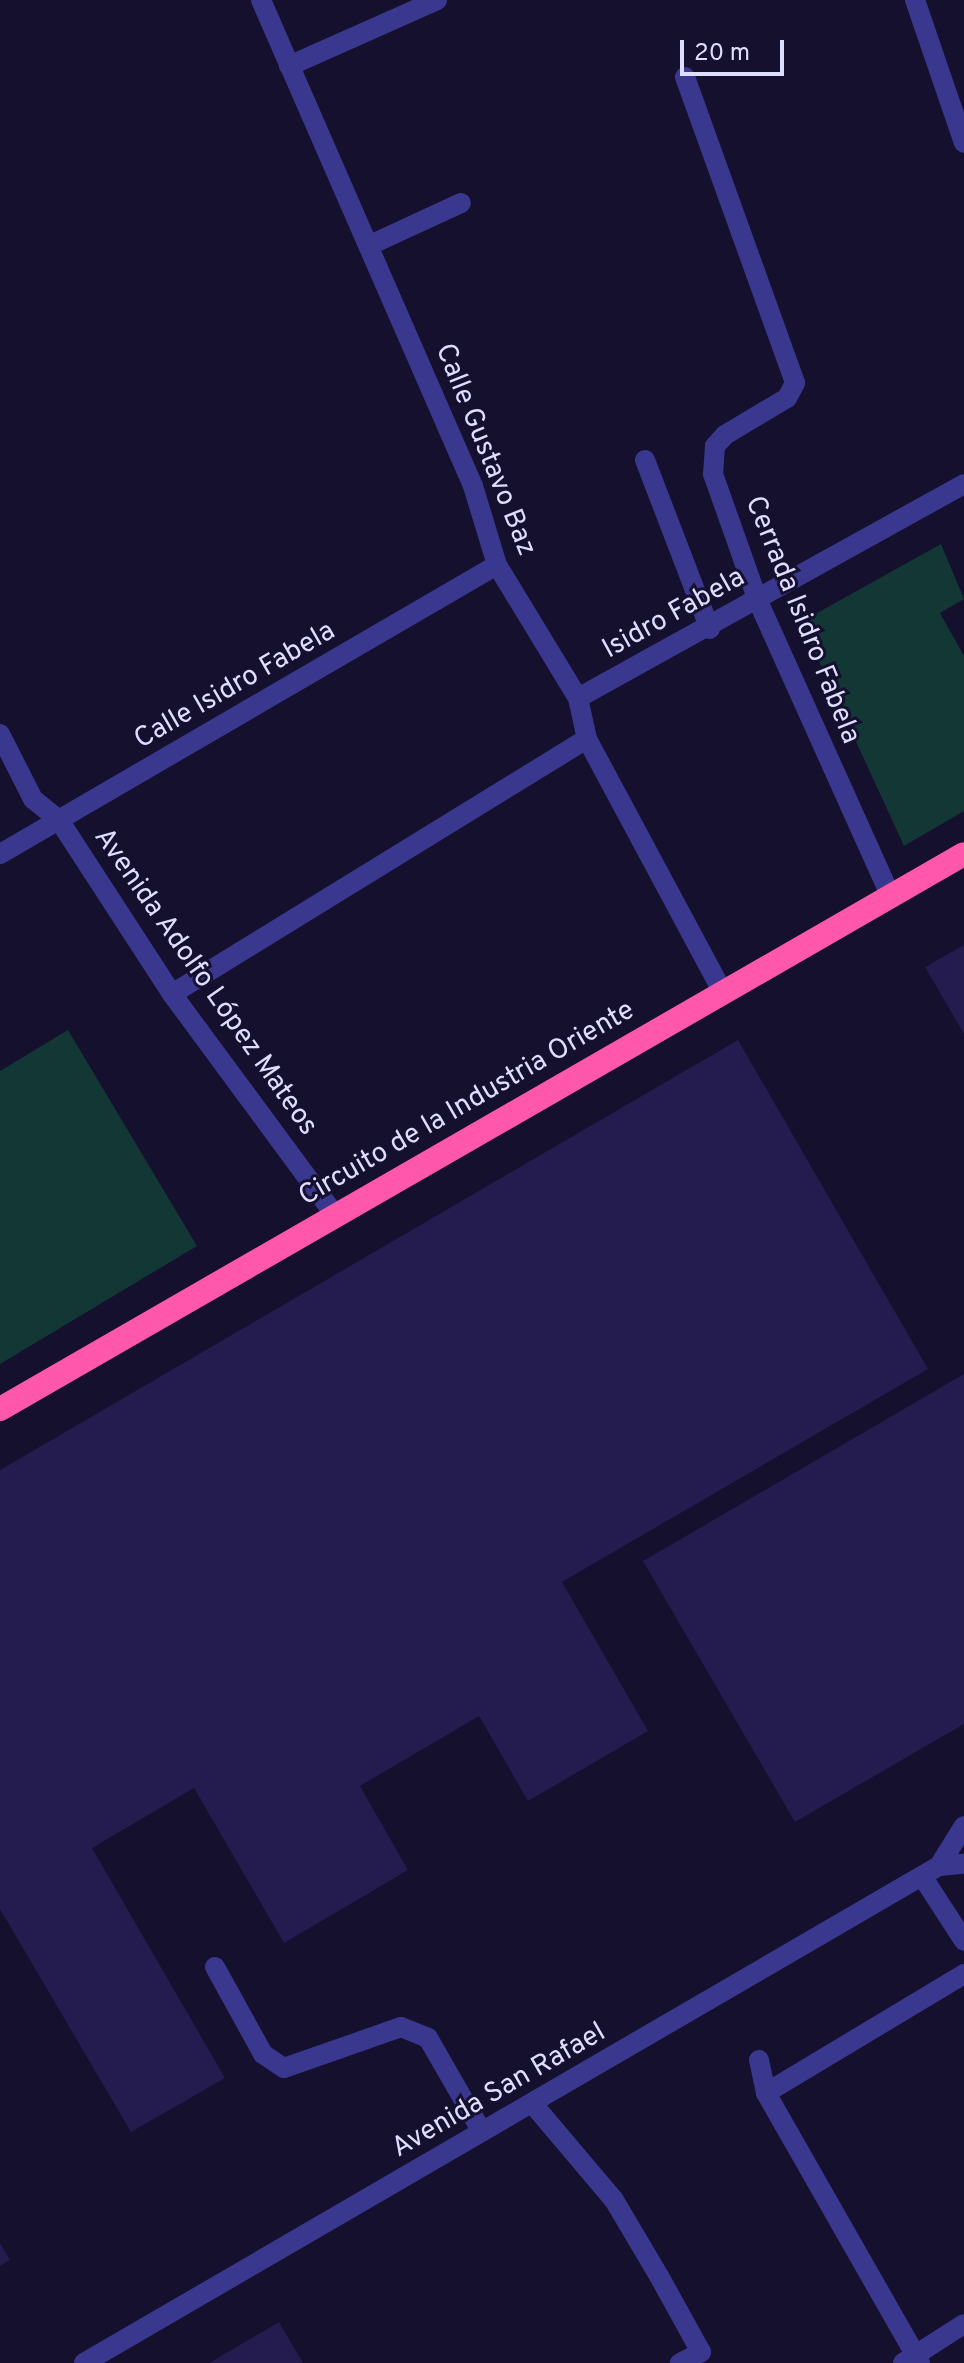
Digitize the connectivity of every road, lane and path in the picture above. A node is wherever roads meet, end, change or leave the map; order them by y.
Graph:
1 (261, 0) edge
2 (437, 0) edge
3 (915, 0) edge
4 (289, 66) junction
5 (685, 77) dead end
6 (964, 143) edge
7 (461, 203) dead end
8 (370, 245) junction
9 (645, 460) dead end
10 (964, 484) edge
11 (497, 565) junction
12 (758, 601) junction
13 (710, 629) junction
14 (578, 698) junction
15 (0, 734) edge
16 (587, 739) junction
17 (59, 820) junction
18 (0, 854) edge
19 (964, 854) edge
20 (891, 897) junction
21 (723, 993) junction
22 (172, 994) junction
23 (334, 1214) junction
24 (0, 1409) edge
25 (964, 1826) edge
26 (964, 1864) edge
27 (931, 1871) junction
28 (964, 1941) edge
29 (215, 1967) dead end
30 (964, 1974) edge
31 (759, 2060) dead end
32 (766, 2093) junction
33 (532, 2103) junction
34 (482, 2132) junction
35 (964, 2324) edge
36 (913, 2360) edge
37 (84, 2363) edge
38 (680, 2363) edge

1 - 4 street, Calle Gustavo Baz
2 - 4 street
3 - 6 street
4 - 8 street, Calle Gustavo Baz
5 - 12 street, Cerrada Isidro Fabela
7 - 8 street
8 - 11 street, Calle Gustavo Baz
9 - 13 street
10 - 12 street, Isidro Fabela
11 - 14 street, Calle Gustavo Baz
11 - 17 street, Calle Isidro Fabela
12 - 13 street, Isidro Fabela
12 - 20 street, Cerrada Isidro Fabela
13 - 14 street, Isidro Fabela
14 - 16 street, Calle Gustavo Baz
15 - 17 street, Avenida Adolfo López Mateos
16 - 21 street, Calle Gustavo Baz
16 - 22 street
17 - 18 street, Calle Isidro Fabela
17 - 22 street, Avenida Adolfo López Mateos
19 - 20 highway, Circuito de la Industria Oriente
20 - 21 highway, Circuito de la Industria Oriente
21 - 23 highway, Circuito de la Industria Oriente
22 - 23 street, Avenida Adolfo López Mateos
23 - 24 highway, Circuito de la Industria Oriente
25 - 27 street, Avenida San Rafael
26 - 27 street, Avenida San Rafael
27 - 28 street
27 - 33 street, Avenida San Rafael
29 - 34 street
30 - 32 street
31 - 32 street
32 - 36 street
33 - 34 street, Avenida San Rafael
33 - 38 street
34 - 37 street, Avenida San Rafael
35 - 36 street

